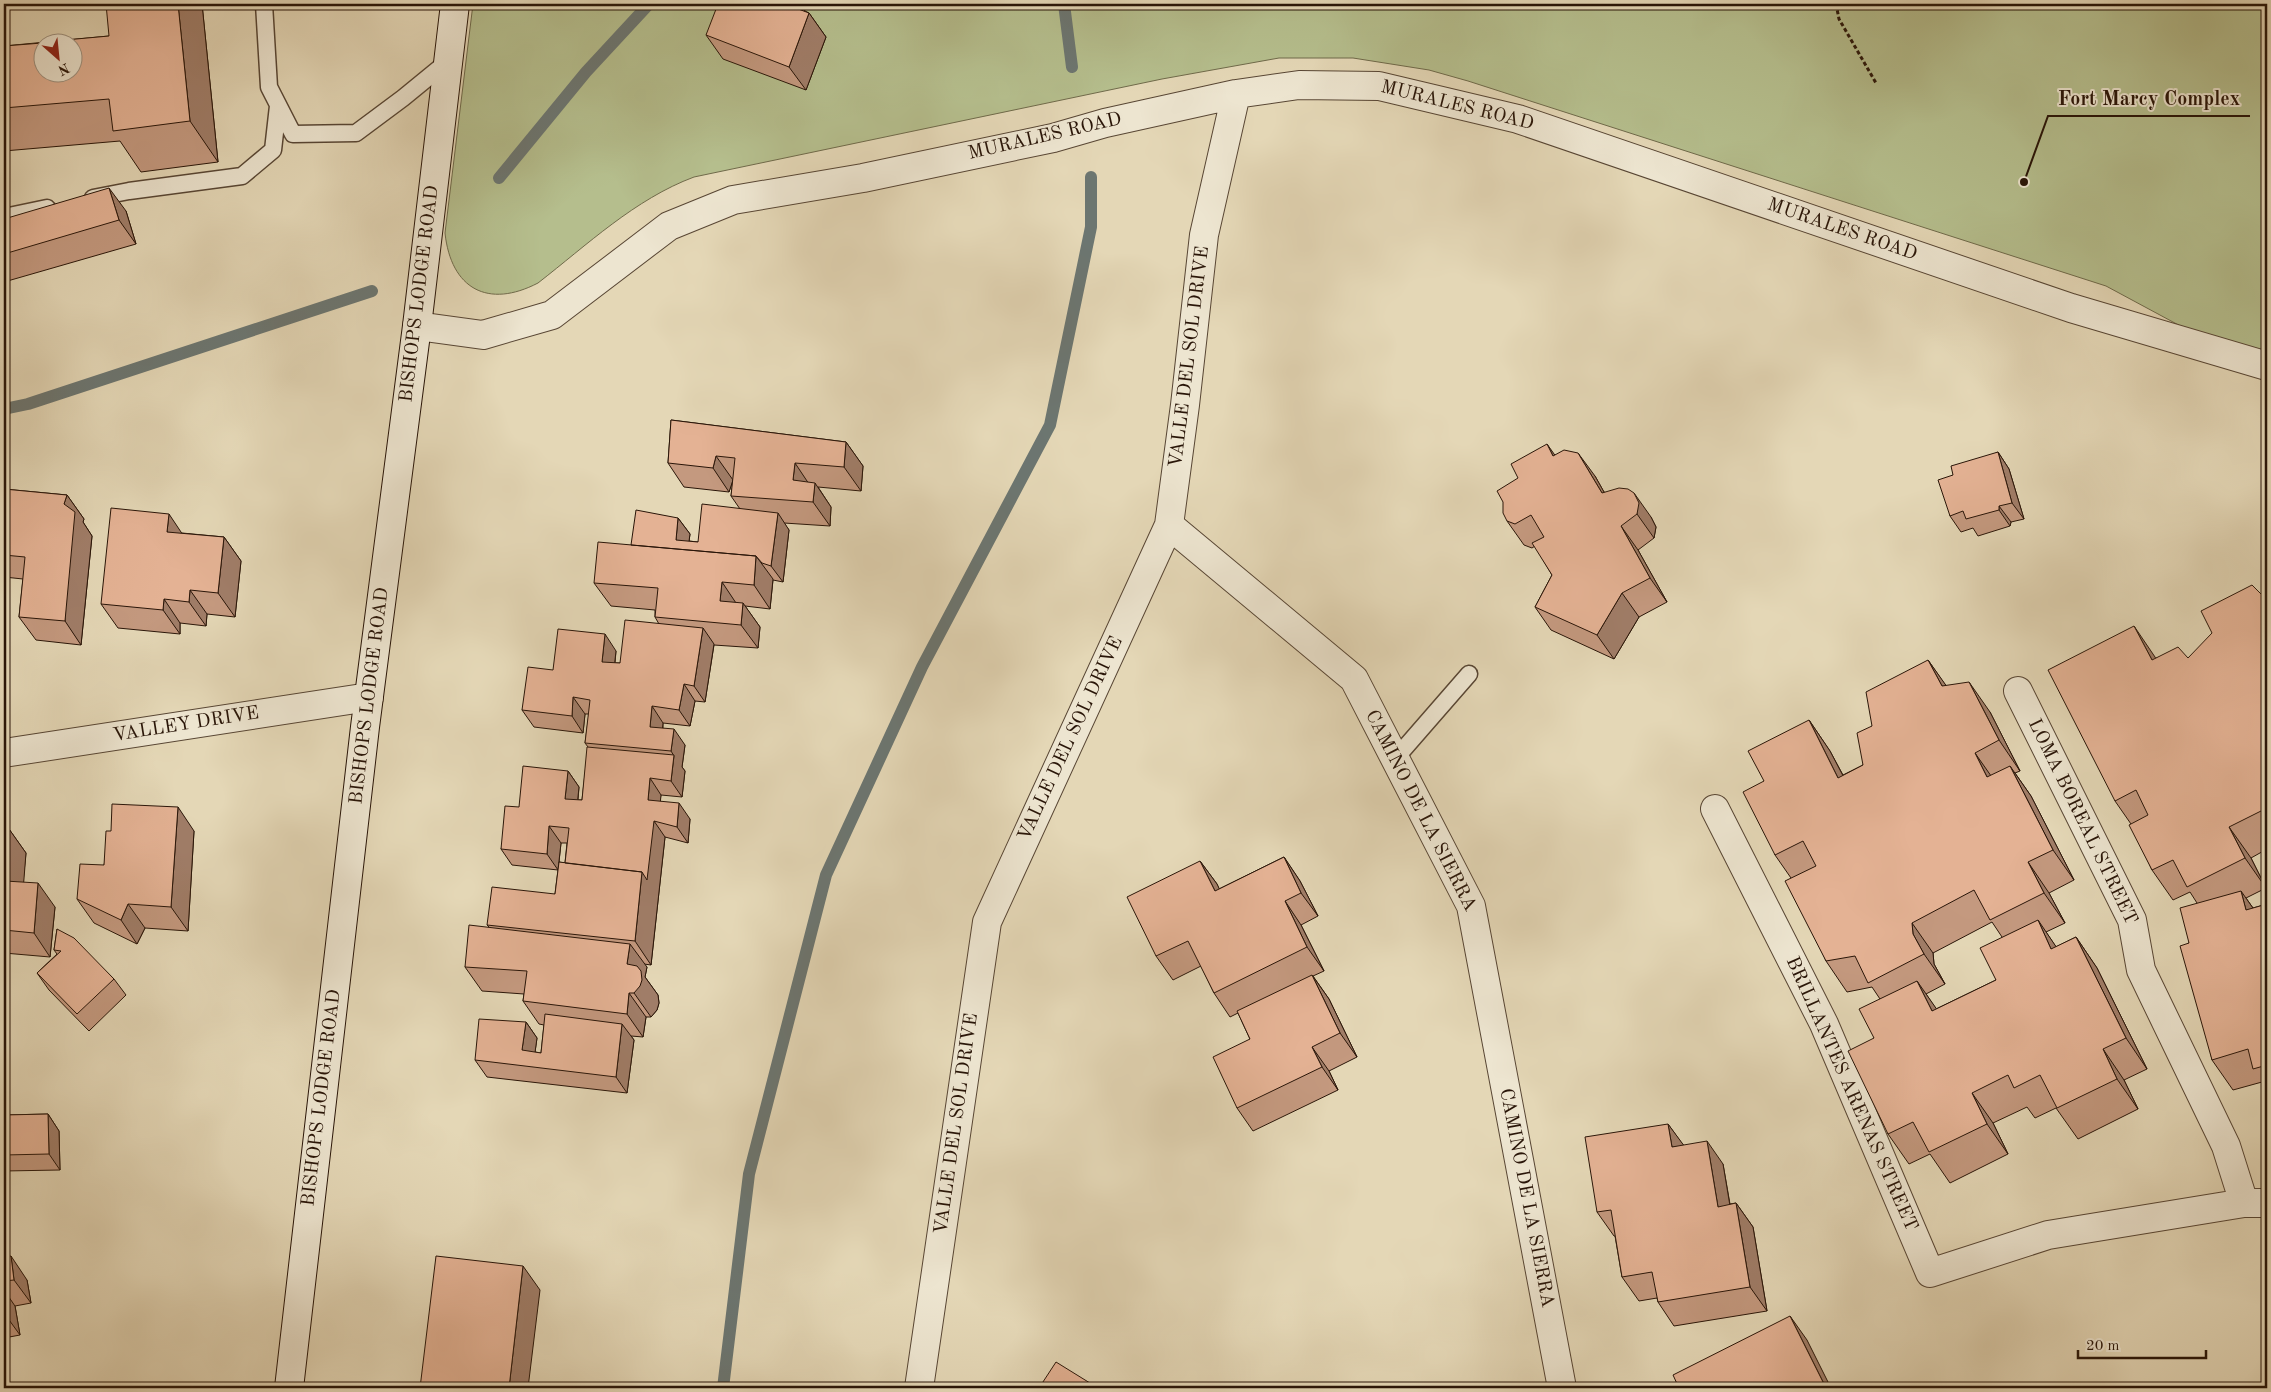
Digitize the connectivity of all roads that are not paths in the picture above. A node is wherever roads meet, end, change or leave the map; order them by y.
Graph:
1 (264, 4) edge
2 (455, 4) edge
3 (447, 62) junction
4 (1236, 94) junction
5 (278, 106) junction
6 (81, 201) edge
7 (62, 205) edge
8 (4, 217) edge
9 (418, 326) junction
10 (2267, 366) edge
11 (1169, 525) junction
12 (1469, 674) dead end
13 (2018, 691) dead end
14 (369, 697) junction
15 (4, 753) edge
16 (1395, 759) junction
17 (1715, 809) dead end
18 (2256, 1203) edge
19 (289, 1388) edge
20 (919, 1388) edge
21 (1562, 1388) edge

1 - 5 lane
2 - 3 street, BISHOPS LODGE ROAD
3 - 5 lane
3 - 9 street, BISHOPS LODGE ROAD
4 - 9 street, MURALES ROAD
4 - 10 street, MURALES ROAD
4 - 11 street, VALLE DEL SOL DRIVE
5 - 6 lane
7 - 8 lane
9 - 14 street, BISHOPS LODGE ROAD
11 - 16 street, CAMINO DE LA SIERRA
11 - 20 street, VALLE DEL SOL DRIVE
12 - 16 lane
13 - 18 street, LOMA BOREAL STREET
14 - 15 street, VALLEY DRIVE
14 - 19 street, BISHOPS LODGE ROAD
16 - 21 street, CAMINO DE LA SIERRA
17 - 18 street, BRILLANTES ARENAS STREET

